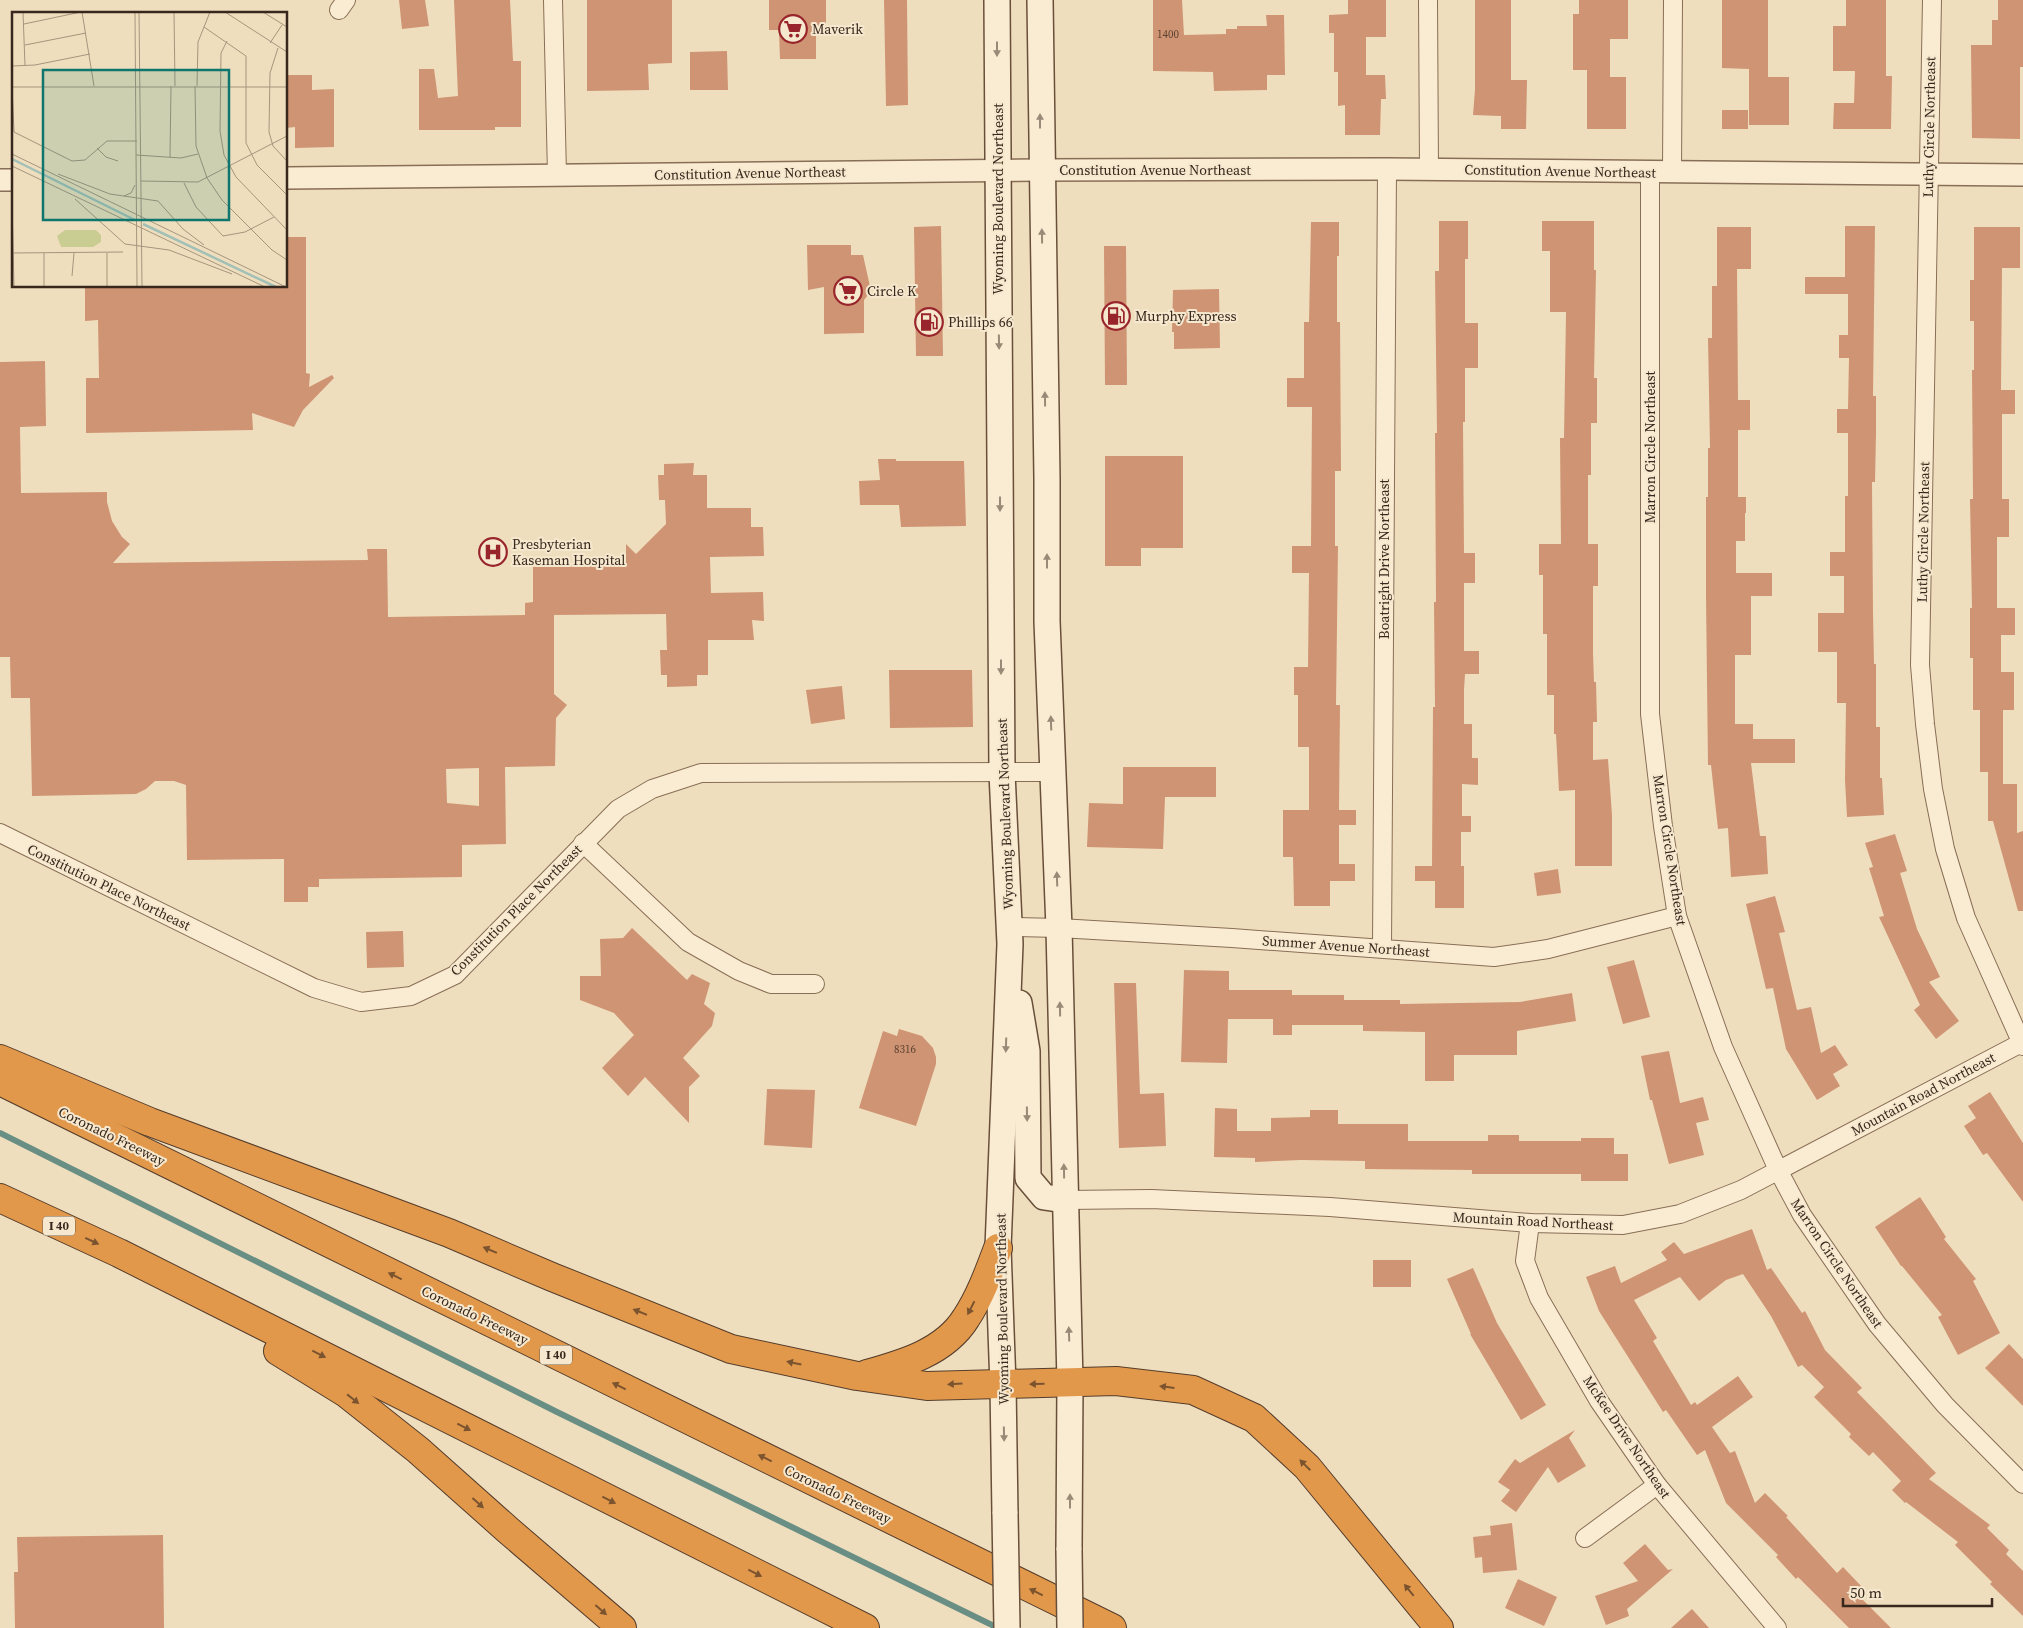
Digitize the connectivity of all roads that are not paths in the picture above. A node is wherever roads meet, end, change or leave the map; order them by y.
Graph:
1 (553, 0) edge
2 (997, 0) edge
3 (1040, 0) edge
4 (1428, 0) edge
5 (1673, 0) edge
6 (1932, 0) edge
7 (1386, 169) junction
8 (1041, 170) junction
9 (1429, 170) junction
10 (997, 171) junction
11 (1650, 172) junction
12 (1672, 172) junction
13 (1928, 174) junction
14 (557, 175) junction
15 (2023, 175) edge
16 (288, 178) edge
17 (1002, 772) junction
18 (1053, 772) junction
19 (0, 833) edge
20 (583, 843) junction
21 (1677, 916) junction
22 (1059, 928) junction
23 (1010, 936) junction
24 (1382, 948) junction
25 (815, 984) dead end
26 (2022, 1044) edge
27 (0, 1059) edge
28 (0, 1081) edge
29 (1778, 1170) junction
30 (0, 1198) edge
31 (1064, 1200) junction
32 (1530, 1223) junction
33 (998, 1248) junction
34 (119, 1254) junction
35 (857, 1376) junction
36 (1070, 1382) junction
37 (1003, 1385) junction
38 (1657, 1484) junction
39 (2023, 1484) edge
40 (1585, 1538) dead end
41 (622, 1628) edge
42 (865, 1628) edge
43 (1007, 1628) edge
44 (1070, 1628) edge
45 (1112, 1628) edge
46 (1439, 1628) edge
47 (1777, 1628) edge

1 - 14 street
2 -> 10 main road, Wyoming Boulevard Northeast
8 -> 3 main road
4 - 9 street
5 - 12 street
6 - 13 street, Luthy Circle Northeast
7 - 8 street, Constitution Avenue Northeast
7 - 9 street, Constitution Avenue Northeast
7 - 24 street, Boatright Drive Northeast
8 - 10 street, Constitution Avenue Northeast
18 -> 8 main road
9 - 11 street, Constitution Avenue Northeast
10 - 14 street, Constitution Avenue Northeast
10 -> 17 main road, Wyoming Boulevard Northeast
11 - 12 street, Constitution Avenue Northeast
11 - 21 street, Marron Circle Northeast
12 - 13 street, Constitution Avenue Northeast
13 - 15 street, Constitution Avenue Northeast
13 - 26 street, Luthy Circle Northeast
14 - 16 street, Constitution Avenue Northeast
17 - 18 street, Constitution Place Northeast
17 - 20 street, Constitution Place Northeast
17 - 23 main road, Wyoming Boulevard Northeast
22 -> 18 main road
19 - 20 street, Constitution Place Northeast
20 - 25 street
21 - 24 street, Summer Avenue Northeast
21 - 29 street, Marron Circle Northeast
22 - 23 street, Summer Avenue Northeast
22 - 24 street, Summer Avenue Northeast
31 -> 22 main road
23 -> 31 main road
23 -> 33 main road, Wyoming Boulevard Northeast
26 - 29 street, Mountain Road Northeast
35 -> 27 highway
45 -> 28 highway, Coronado Freeway / I 40
29 - 32 street, Mountain Road Northeast
29 - 39 street, Marron Circle Northeast
30 -> 34 highway, I 40
31 - 32 street, Mountain Road Northeast
36 -> 31 main road
32 - 38 street, McKee Drive Northeast
33 -> 35 highway
33 - 37 main road, Wyoming Boulevard Northeast
34 -> 41 highway
34 -> 42 highway, I 40
37 -> 35 highway
36 -> 37 highway
44 -> 36 main road, bridge
46 -> 36 highway
37 -> 43 main road, Wyoming Boulevard Northeast, bridge
38 - 40 street
38 - 47 street, McKee Drive Northeast

